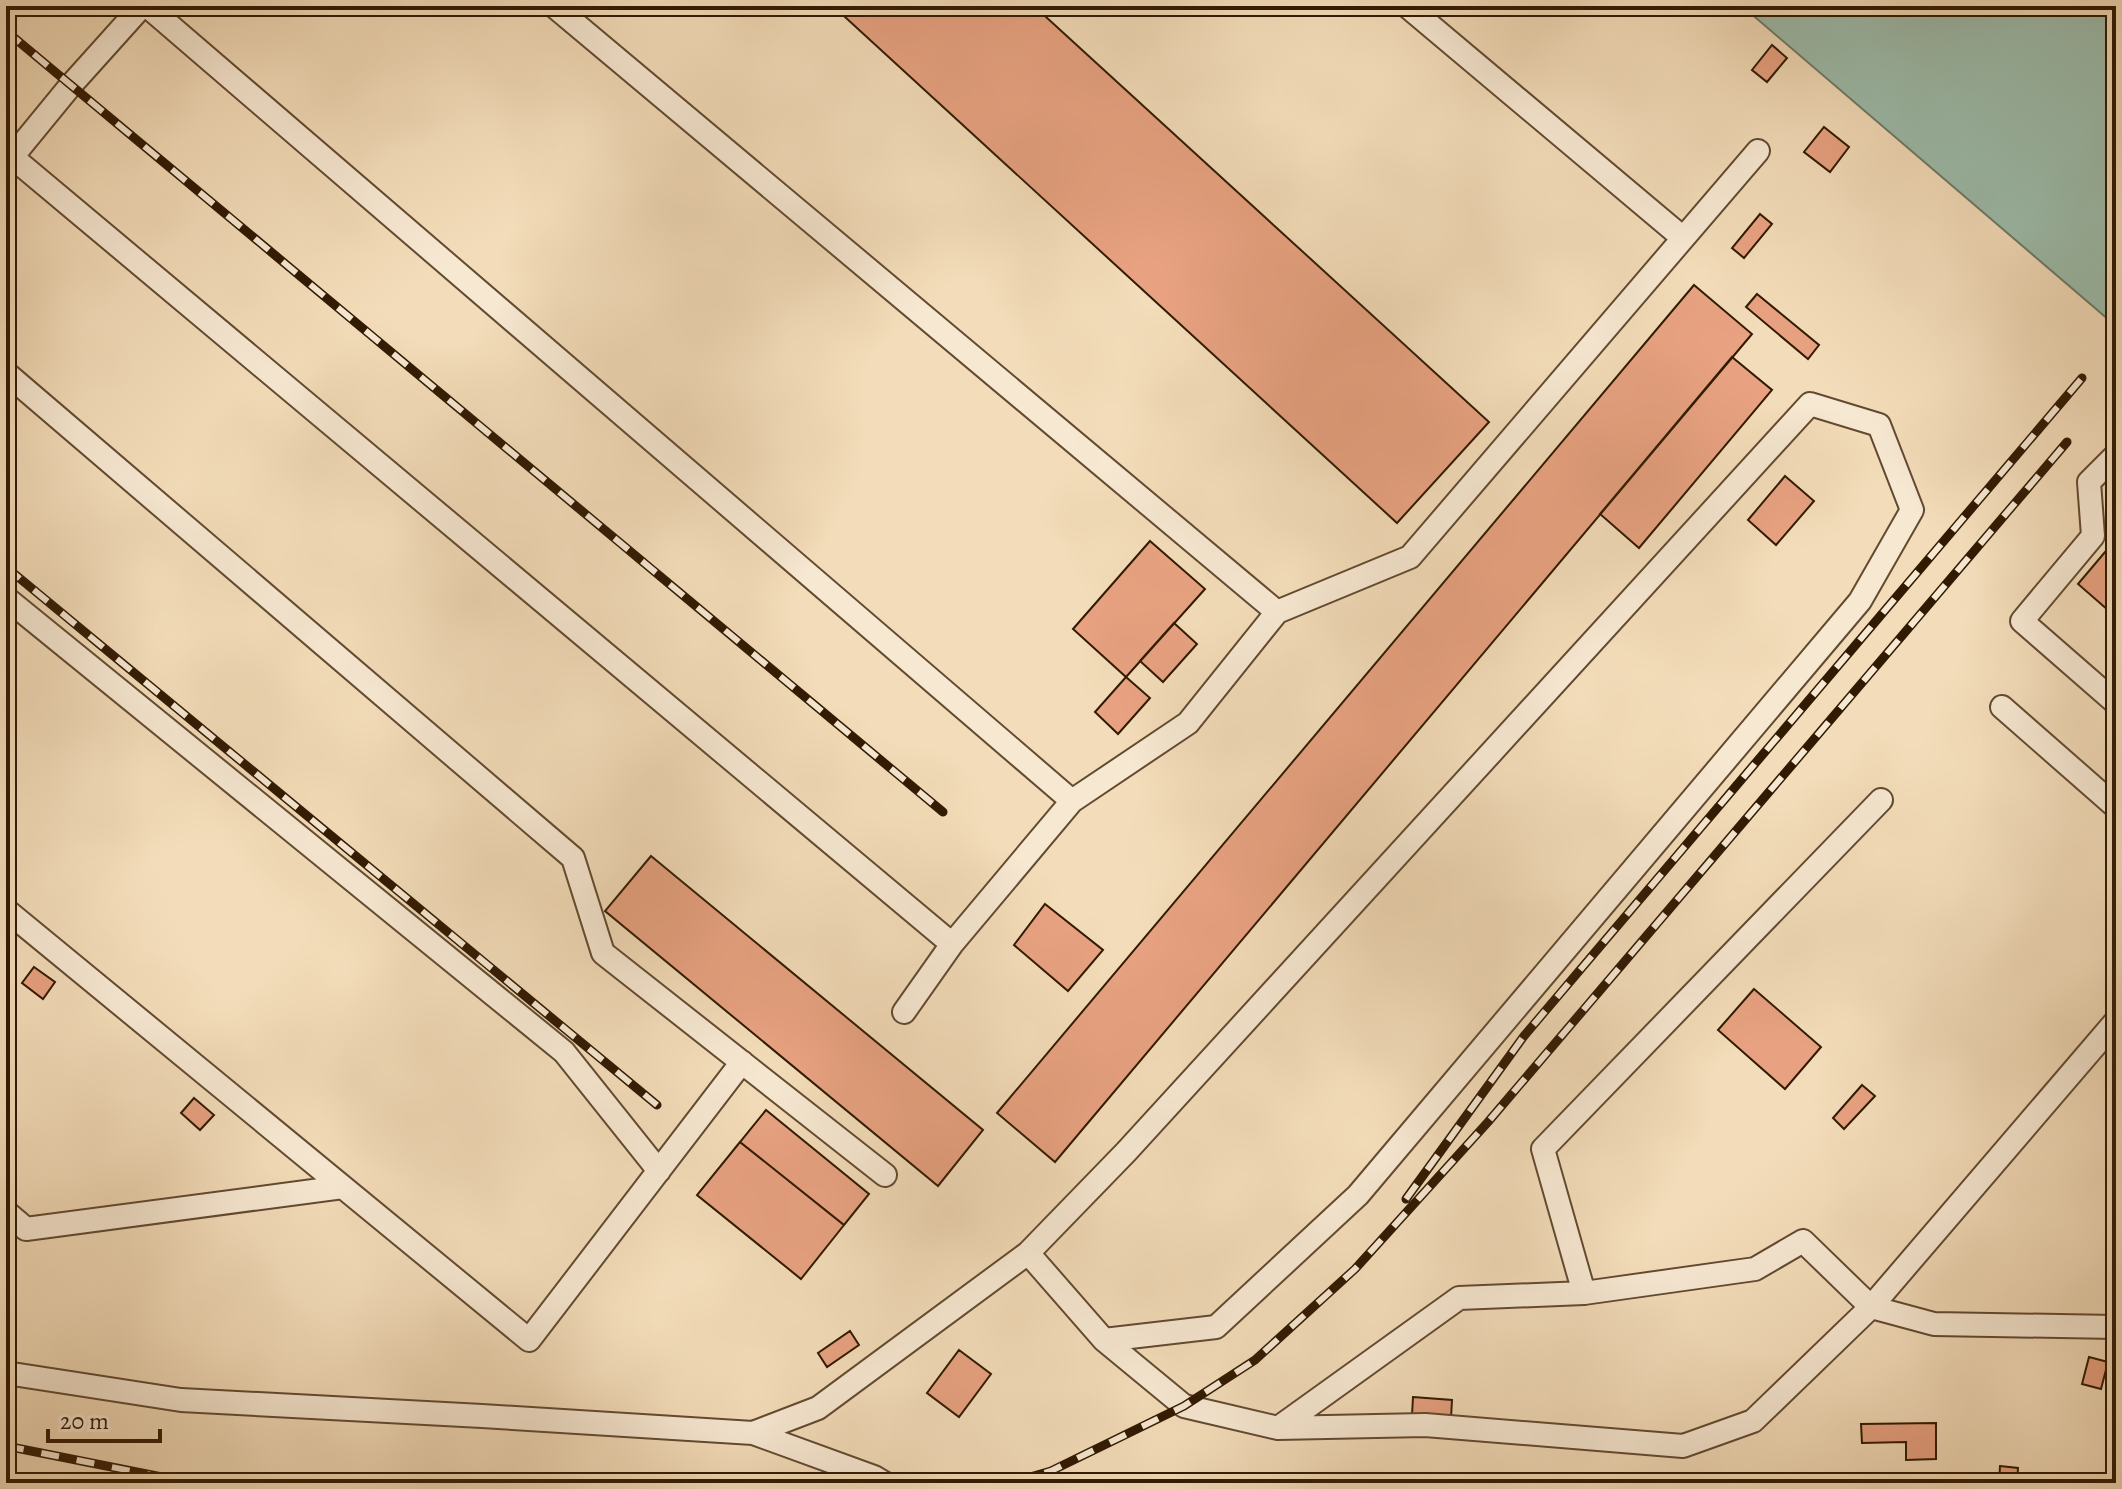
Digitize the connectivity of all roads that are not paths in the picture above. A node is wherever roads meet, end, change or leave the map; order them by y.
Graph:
1 (144, 6) edge
2 (554, 6) edge
3 (1407, 6) edge
4 (1758, 151) dead end
5 (9, 156) edge
6 (1683, 238) junction
7 (6, 373) edge
8 (2116, 455) edge
9 (6, 598) edge
10 (1277, 612) junction
11 (2116, 703) edge
12 (2002, 707) dead end
13 (1881, 800) dead end
14 (1072, 801) junction
15 (2116, 807) edge
16 (6, 910) edge
17 (952, 944) junction
18 (904, 1012) dead end
19 (2116, 1021) edge
20 (742, 1062) junction
21 (659, 1171) junction
22 (885, 1175) dead end
23 (343, 1187) junction
24 (6, 1212) edge
25 (1028, 1253) junction
26 (1584, 1293) junction
27 (1871, 1307) junction
28 (2116, 1327) edge
29 (1104, 1340) junction
30 (6, 1373) edge
31 (1278, 1428) junction
32 (753, 1433) junction
33 (884, 1483) edge

1 - 5 lane
1 - 14 lane
2 - 10 lane
3 - 6 lane
4 - 6 lane
5 - 17 lane
6 - 10 lane
7 - 20 lane
8 - 11 lane
9 - 21 lane
10 - 14 lane
12 - 15 lane
13 - 26 lane
14 - 17 lane
16 - 23 lane
17 - 18 lane
19 - 27 lane
20 - 21 lane
20 - 22 lane
21 - 23 lane
23 - 24 lane
25 - 29 lane
25 - 29 lane
25 - 32 lane
26 - 27 lane
26 - 31 lane
27 - 28 lane
27 - 31 lane
29 - 31 lane
30 - 32 lane
32 - 33 lane

